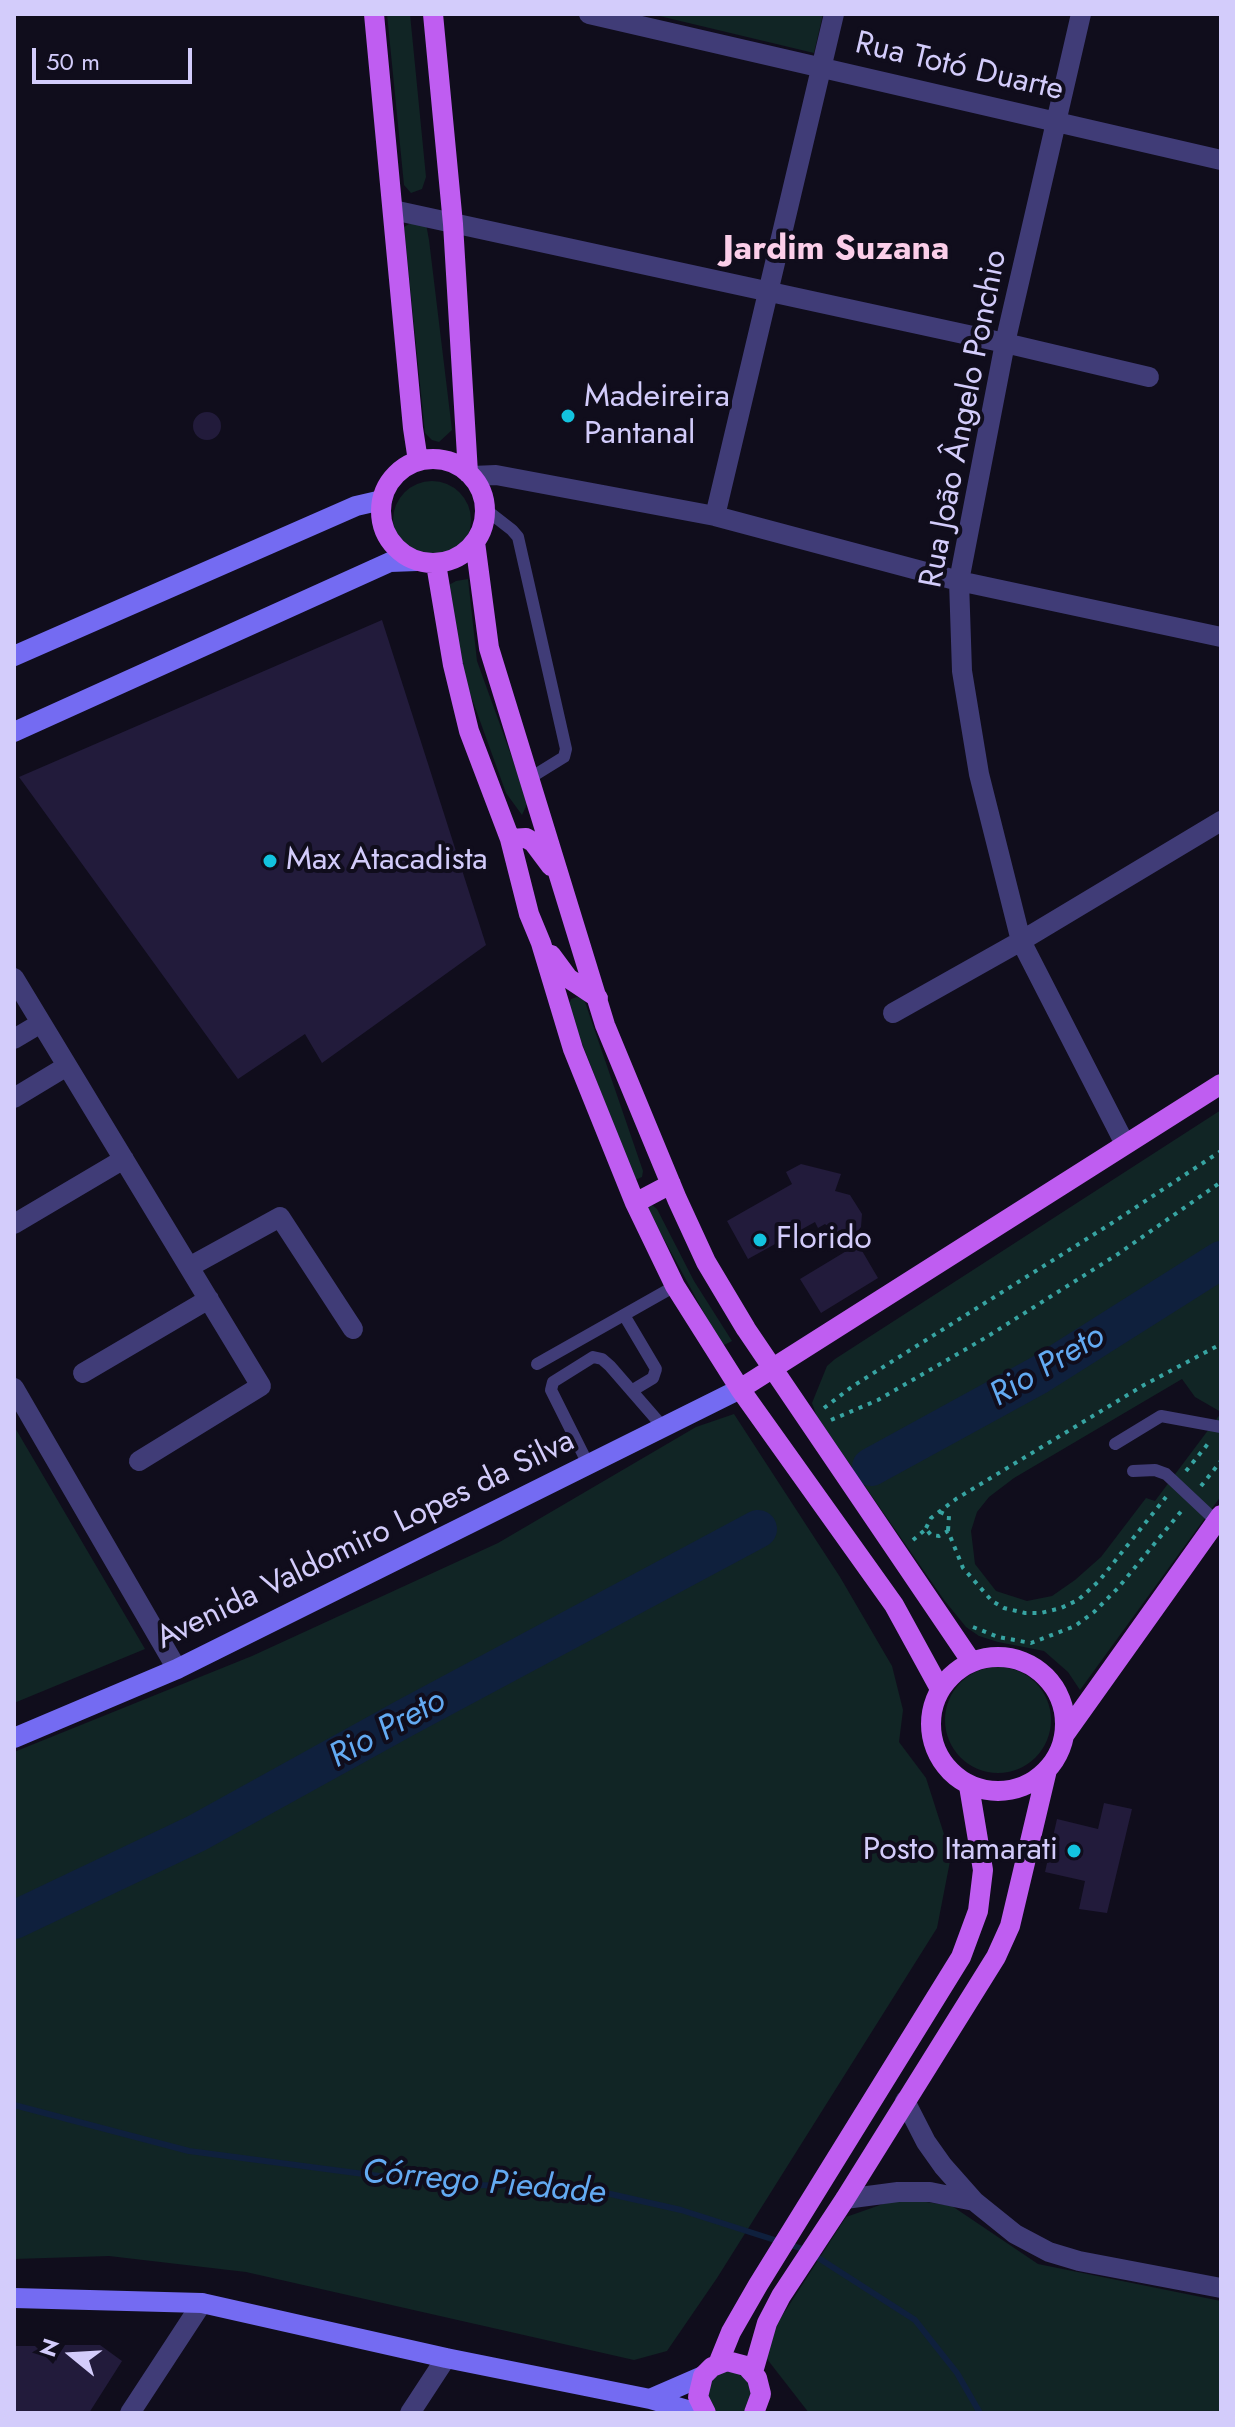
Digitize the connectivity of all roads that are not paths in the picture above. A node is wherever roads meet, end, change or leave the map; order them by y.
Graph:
1 (374, 14) edge
2 (433, 14) edge
3 (589, 14) edge
4 (834, 14) edge
5 (1081, 14) edge
6 (633, 19) edge
7 (822, 67) junction
8 (1057, 122) junction
9 (1221, 160) edge
10 (393, 210) junction
11 (453, 224) junction
12 (768, 292) junction
13 (1005, 343) junction
14 (1149, 377) dead end
15 (418, 461) junction
16 (476, 487) junction
17 (382, 500) junction
18 (715, 516) junction
19 (475, 542) junction
20 (426, 562) junction
21 (959, 581) junction
22 (1221, 637) edge
23 (14, 656) edge
24 (14, 732) edge
25 (530, 778) junction
26 (1221, 821) edge
27 (510, 839) junction
28 (561, 878) junction
29 (1021, 941) junction
30 (541, 943) junction
31 (14, 978) edge
32 (598, 998) junction
33 (893, 1013) dead end
34 (41, 1023) junction
35 (14, 1039) edge
36 (67, 1066) junction
37 (1221, 1084) edge
38 (14, 1098) edge
39 (1125, 1144) junction
40 (124, 1159) junction
41 (671, 1184) junction
42 (635, 1203) junction
43 (14, 1224) edge
44 (189, 1267) junction
45 (675, 1286) junction
46 (209, 1299) junction
47 (624, 1315) junction
48 (353, 1329) dead end
49 (537, 1364) dead end
50 (773, 1370) junction
51 (83, 1373) dead end
52 (14, 1388) edge
53 (740, 1389) junction
54 (633, 1390) junction
55 (663, 1427) junction
56 (1217, 1432) edge
57 (1115, 1444) dead end
58 (139, 1461) dead end
59 (588, 1464) junction
60 (1133, 1471) dead end
61 (1218, 1518) edge
62 (971, 1661) junction
63 (177, 1669) junction
64 (940, 1689) junction
65 (1065, 1734) junction
66 (14, 1738) edge
67 (1047, 1770) junction
68 (969, 1786) junction
69 (905, 2101) junction
70 (845, 2199) junction
71 (974, 2201) junction
72 (1221, 2288) edge
73 (14, 2298) edge
74 (202, 2303) junction
75 (446, 2358) junction
76 (710, 2370) junction
77 (753, 2372) junction
78 (650, 2399) junction
79 (757, 2403) edge
80 (130, 2413) edge
81 (410, 2413) edge
82 (698, 2413) edge
83 (706, 2413) edge
84 (773, 2413) edge

1 - 10 main road
2 - 11 main road
3 - 6 street, Rua Totó Duarte
4 - 7 street
5 - 8 street, Rua João Ângelo Ponchio
6 - 7 street, Rua Totó Duarte
7 - 8 street, Rua Totó Duarte
7 - 12 street
8 - 9 street, Rua Totó Duarte
8 - 13 street, Rua João Ângelo Ponchio
10 - 11 street
10 - 15 main road
11 - 12 street
11 - 16 main road
12 - 13 street
12 - 18 street
13 - 14 street
13 - 21 street, Rua João Ângelo Ponchio
15 - 16 main road
15 - 17 main road
16 - 18 street
16 - 19 main road
16 - 25 lane
17 - 20 main road
17 - 23 main road
18 - 21 street
19 - 20 main road
19 - 25 main road
20 - 24 main road
20 - 27 main road
21 - 22 street
21 - 29 street, Rua João Ângelo Ponchio
25 - 28 main road
26 - 29 street
27 - 28 main road
27 - 30 main road
28 - 32 main road
29 - 33 street
29 - 39 street, Rua João Ângelo Ponchio
30 - 32 main road
30 - 42 main road
31 - 34 street
32 - 41 main road
34 - 35 street
34 - 36 street
36 - 38 street
36 - 40 street
37 - 39 main road
39 - 50 main road
40 - 43 street
40 - 44 street
41 - 42 main road
41 - 50 main road
42 - 45 main road
44 - 46 street
44 - 48 street
45 - 47 lane
45 - 53 main road
46 - 51 street
46 - 58 street
47 - 49 lane
47 - 54 lane
50 - 53 main road
50 - 62 main road
52 - 63 street
53 - 55 main road, Avenida Valdomiro Lopes da Silva
53 - 64 main road
54 - 55 lane
54 - 59 lane
55 - 59 main road, Avenida Valdomiro Lopes da Silva
56 - 57 lane
59 - 63 main road, Avenida Valdomiro Lopes da Silva
60 - 61 lane
61 - 65 main road
62 - 64 main road
62 - 65 main road
63 - 66 main road, Avenida Valdomiro Lopes da Silva
64 - 68 main road
65 - 67 main road
67 - 68 main road
67 - 69 main road
68 - 76 main road
69 - 70 main road
69 - 71 street
70 - 71 street
70 - 77 main road
71 - 72 street
73 - 74 main road
74 - 75 main road
74 - 80 street
75 - 78 main road
75 - 81 street
76 - 77 main road
76 - 78 main road
76 - 83 main road
77 - 79 main road
78 - 82 main road
79 - 84 main road

